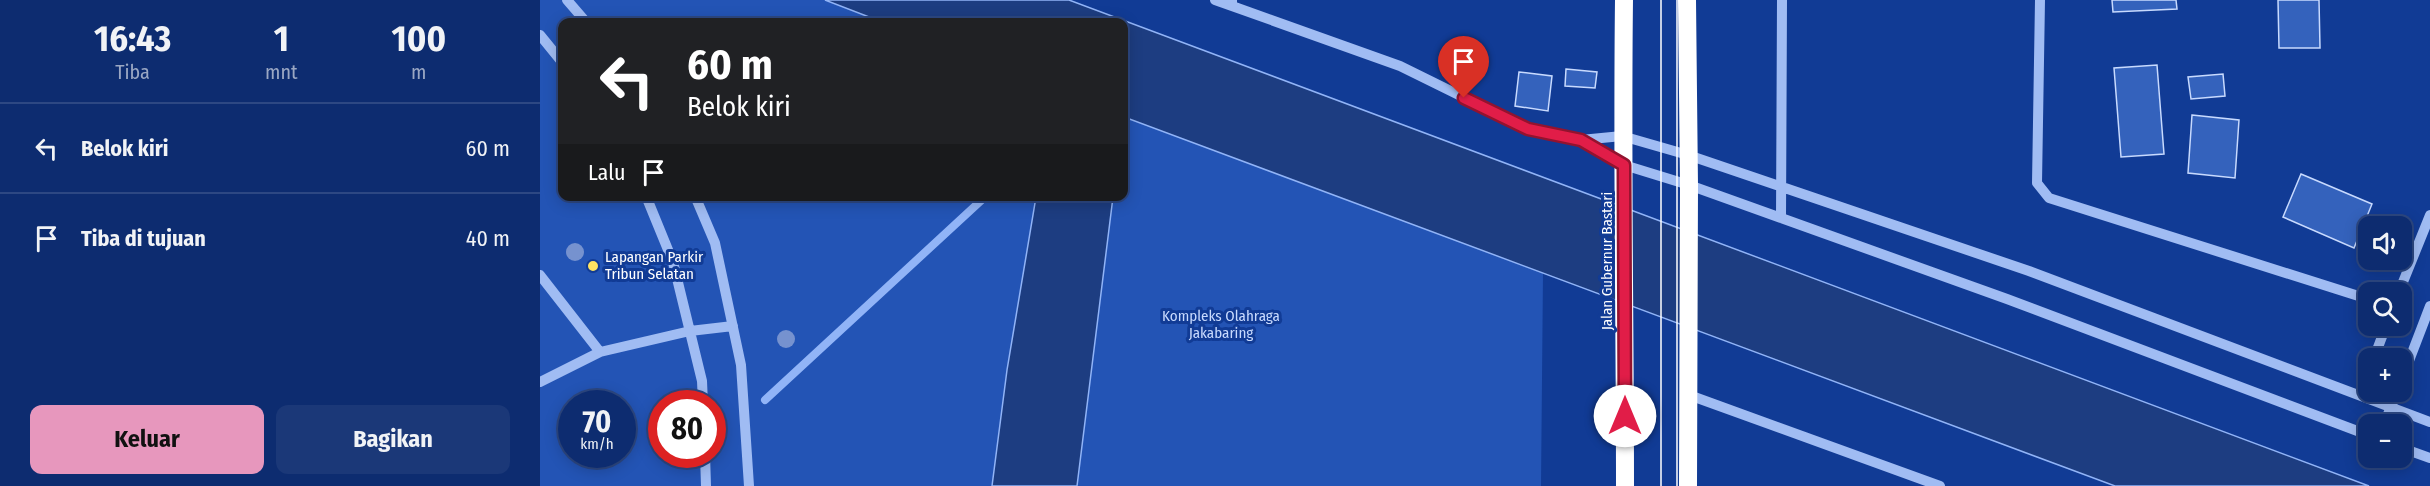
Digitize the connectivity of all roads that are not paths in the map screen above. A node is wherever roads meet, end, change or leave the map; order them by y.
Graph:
1 (567, 0) edge
2 (1215, 0) edge
3 (1624, 0) edge
4 (1687, 0) edge
5 (1782, 0) edge
6 (2040, 0) edge
7 (1232, 3) edge
8 (583, 18) edge
9 (540, 35) edge
10 (558, 57) edge
11 (1622, 136) junction
12 (1581, 140) junction
13 (1688, 155) junction
14 (1624, 165) junction
15 (1781, 185) junction
16 (1689, 193) junction
17 (648, 201) edge
18 (697, 201) edge
19 (2430, 215) edge
20 (1781, 218) junction
21 (540, 274) edge
22 (2403, 282) edge
23 (2358, 296) edge
24 (2430, 306) edge
25 (733, 326) junction
26 (690, 331) junction
27 (600, 352) junction
28 (2412, 353) edge
29 (541, 380) edge
30 (702, 390) edge
31 (2358, 394) edge
32 (1689, 395) junction
33 (2378, 402) edge
34 (2393, 402) edge
35 (2391, 407) junction
36 (2388, 414) edge
37 (2430, 422) edge
38 (2358, 431) edge
39 (2412, 452) edge
40 (2430, 459) edge
41 (705, 468) edge
42 (706, 486) edge
43 (749, 486) edge
44 (1625, 486) edge
45 (1689, 486) edge
46 (1940, 486) edge

1 - 8 street
2 - 7 street
3 - 11 highway, Jalan Gubernur Bastari
4 - 13 highway
5 - 15 street
6 - 23 street
7 - 12 street
9 - 10 street
11 - 12 street
11 - 13 street
11 - 14 highway, Jalan Gubernur Bastari
12 - 14 street
13 - 15 street
13 - 16 highway
14 - 16 street
14 - 44 highway, Jalan Gubernur Bastari
15 - 20 street
15 - 31 street
16 - 20 street
16 - 32 highway
17 - 26 street
18 - 25 street
19 - 22 street
20 - 38 street
21 - 27 street
24 - 28 street
25 - 26 street
25 - 43 street
26 - 27 street
26 - 30 street
27 - 29 street
32 - 45 highway
32 - 46 street
33 - 35 street
34 - 35 street
35 - 36 street
35 - 37 street
39 - 40 street
41 - 42 street

